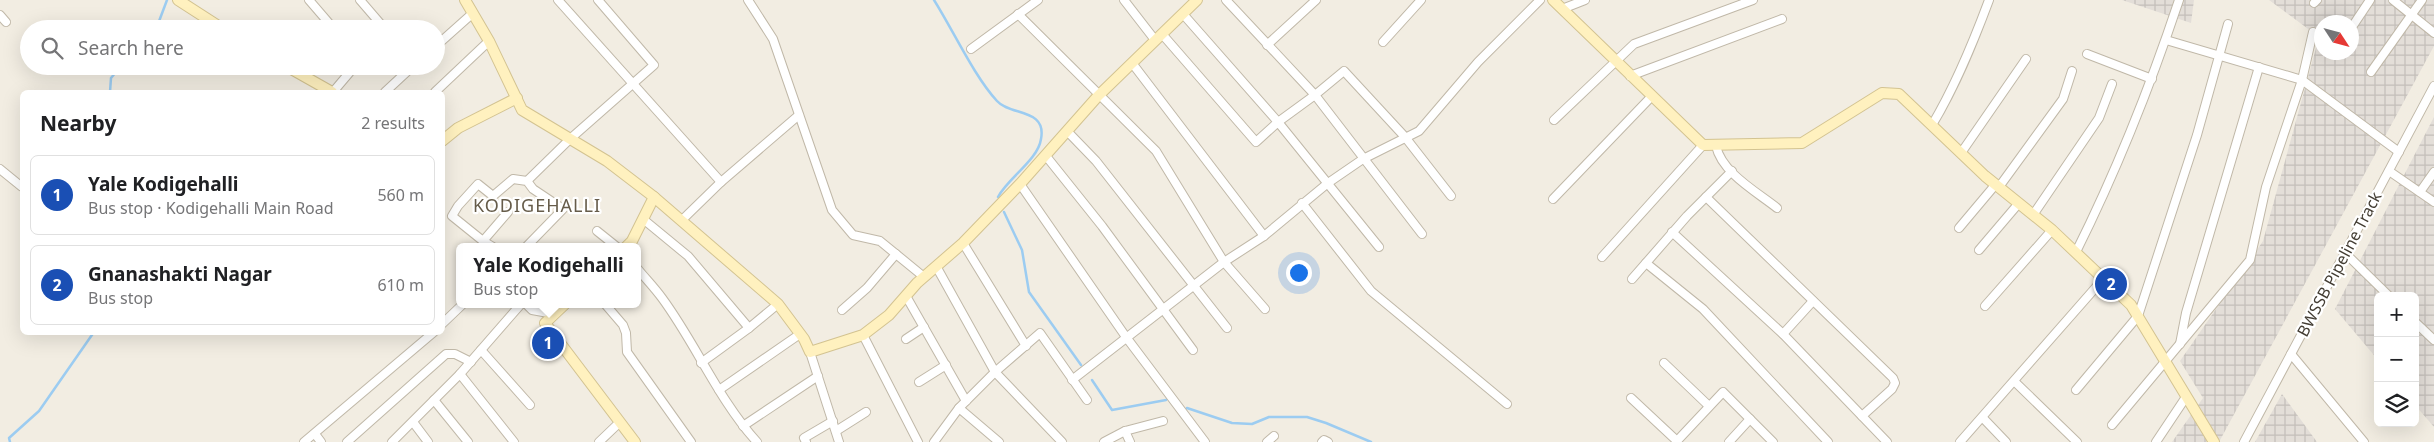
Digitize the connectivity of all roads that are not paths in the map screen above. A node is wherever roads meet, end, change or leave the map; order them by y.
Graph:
1 (178, 0) edge
2 (309, 0) edge
3 (360, 0) edge
4 (465, 0) edge
5 (558, 0) edge
6 (598, 0) edge
7 (748, 0) edge
8 (1038, 0) edge
9 (1124, 0) edge
10 (1226, 0) edge
11 (1316, 0) edge
12 (1421, 0) edge
13 (1540, 0) edge
14 (1553, 0) edge
15 (1584, 0) edge
16 (1753, 0) edge
17 (1989, 0) edge
18 (2179, 0) edge
19 (2370, 0) edge
20 (2394, 0) edge
21 (2422, 0) edge
22 (1194, 1) edge
23 (1562, 9) junction
24 (473, 13) junction
25 (1018, 14) junction
26 (1183, 14) junction
27 (0, 15) edge
28 (2413, 15) junction
29 (2359, 16) edge
30 (1782, 19) dead end
31 (209, 20) edge
32 (326, 20) edge
33 (377, 20) edge
34 (6, 22) dead end
35 (2228, 24) dead end
36 (2313, 32) dead end
37 (2434, 33) edge
38 (1158, 37) junction
39 (445, 38) edge
40 (2166, 40) junction
41 (489, 41) junction
42 (1383, 42) dead end
43 (1267, 45) junction
44 (970, 49) dead end
45 (2087, 54) dead end
46 (2219, 56) junction
47 (2026, 59) dead end
48 (1615, 62) junction
49 (1132, 63) junction
50 (2259, 67) junction
51 (2072, 71) dead end
52 (2371, 72) dead end
53 (302, 75) edge
54 (347, 75) edge
55 (403, 75) edge
56 (1630, 76) junction
57 (2152, 79) junction
58 (2302, 80) junction
59 (631, 84) junction
60 (2112, 84) dead end
61 (2434, 86) edge
62 (328, 90) edge
63 (334, 90) edge
64 (387, 90) edge
65 (437, 90) edge
66 (1315, 95) junction
67 (1098, 96) junction
68 (1652, 96) junction
69 (517, 98) junction
70 (799, 115) junction
71 (1554, 120) dead end
72 (1278, 122) junction
73 (1932, 125) junction
74 (1067, 131) junction
75 (1405, 137) junction
76 (445, 139) edge
77 (570, 139) junction
78 (1703, 145) junction
79 (1716, 146) junction
80 (1961, 152) junction
81 (2399, 152) junction
82 (1046, 156) junction
83 (1362, 159) junction
84 (0, 169) edge
85 (1732, 171) junction
86 (2389, 171) junction
87 (2434, 172) edge
88 (527, 181) junction
89 (721, 182) junction
90 (20, 183) edge
91 (1328, 183) junction
92 (1020, 184) junction
93 (1997, 185) junction
94 (2420, 192) junction
95 (1451, 196) dead end
96 (654, 197) junction
97 (1706, 197) junction
98 (1553, 199) dead end
99 (1302, 202) junction
100 (2434, 202) edge
101 (2019, 203) junction
102 (1778, 208) dead end
103 (508, 212) dead end
104 (2033, 215) junction
105 (643, 219) junction
106 (682, 220) junction
107 (1959, 228) dead end
108 (2052, 230) junction
109 (597, 232) dead end
110 (1672, 232) junction
111 (1422, 234) dead end
112 (1264, 236) junction
113 (483, 241) junction
114 (486, 243) edge
115 (530, 243) edge
116 (612, 243) edge
117 (631, 243) edge
118 (963, 243) junction
119 (1379, 247) dead end
120 (1979, 250) dead end
121 (2076, 252) junction
122 (2345, 253) junction
123 (896, 254) junction
124 (1602, 257) dead end
125 (1224, 262) junction
126 (1646, 263) junction
127 (936, 266) junction
128 (641, 273) edge
129 (924, 277) junction
130 (2104, 278) junction
131 (1632, 279) dead end
132 (1194, 287) junction
133 (2385, 292) edge
134 (906, 296) junction
135 (1813, 301) junction
136 (778, 304) junction
137 (1984, 306) dead end
138 (459, 308) edge
139 (518, 308) edge
140 (530, 308) edge
141 (561, 308) edge
142 (608, 308) edge
143 (1163, 309) junction
144 (1265, 309) dead end
145 (842, 310) dead end
146 (554, 314) junction
147 (2138, 316) junction
148 (445, 321) edge
149 (2419, 326) edge
150 (924, 327) junction
151 (749, 328) junction
152 (1227, 328) dead end
153 (800, 334) junction
154 (1783, 334) junction
155 (430, 335) edge
156 (863, 336) junction
157 (1126, 337) junction
158 (906, 340) dead end
159 (2434, 340) edge
160 (1026, 346) junction
161 (2179, 346) junction
162 (481, 350) junction
163 (1193, 350) dead end
164 (810, 352) junction
165 (2291, 354) junction
166 (471, 362) junction
167 (701, 363) junction
168 (1664, 363) dead end
169 (2165, 363) junction
170 (946, 365) junction
171 (995, 372) junction
172 (460, 374) junction
173 (818, 376) junction
174 (1072, 380) junction
175 (919, 382) dead end
176 (2015, 382) junction
177 (718, 390) junction
178 (2076, 390) dead end
179 (2186, 397) junction
180 (1631, 398) dead end
181 (434, 400) junction
182 (1087, 400) dead end
183 (966, 401) junction
184 (1507, 404) dead end
185 (530, 406) dead end
186 (1709, 406) junction
187 (959, 408) junction
188 (866, 412) dead end
189 (1862, 416) junction
190 (1983, 418) junction
191 (1750, 419) junction
192 (1163, 421) dead end
193 (413, 422) junction
194 (620, 422) junction
195 (833, 422) junction
196 (2112, 425) dead end
197 (742, 426) junction
198 (836, 431) junction
199 (1125, 431) junction
200 (315, 434) junction
201 (1274, 436) dead end
202 (396, 441) edge
203 (937, 441) edge
204 (304, 442) edge
205 (321, 442) edge
206 (347, 442) edge
207 (428, 442) edge
208 (468, 442) edge
209 (514, 442) edge
210 (599, 442) edge
211 (634, 442) edge
212 (691, 442) edge
213 (757, 442) edge
214 (806, 442) edge
215 (839, 442) edge
216 (918, 442) edge
217 (998, 442) edge
218 (1062, 442) edge
219 (1104, 442) edge
220 (1130, 442) edge
221 (1205, 442) edge
222 (1267, 442) edge
223 (1322, 442) edge
224 (1328, 442) edge
225 (1676, 442) edge
226 (1729, 442) edge
227 (1773, 442) edge
228 (1828, 442) edge
229 (1888, 442) edge
230 (1960, 442) edge
231 (2006, 442) edge
232 (2077, 442) edge
233 (2156, 442) edge
234 (2214, 442) edge
235 (2244, 442) edge
236 (2364, 442) edge

1 - 31 street
2 - 32 street
3 - 33 street
4 - 24 street
5 - 59 street
6 - 59 street
7 - 70 street
8 - 25 street
9 - 38 street
10 - 43 street
11 - 43 street
12 - 42 street
13 - 75 street
14 - 23 street
15 - 23 street
16 - 48 street
17 - 73 street
18 - 40 street
19 - 29 street
20 - 28 street
21 - 28 street
22 - 26 street
23 - 48 street
24 - 39 street
24 - 41 street
25 - 44 street
25 - 67 street
26 - 38 street
26 - 72 street
27 - 34 street
28 - 37 street
28 - 52 street
30 - 56 street
35 - 46 street
36 - 58 street
38 - 49 street
38 - 72 street
40 - 46 street
40 - 57 street
41 - 65 street
41 - 69 street
43 - 66 street
45 - 57 street
46 - 50 street
46 - 147 street
47 - 80 street
48 - 56 street
48 - 71 street
49 - 67 street
49 - 112 street
50 - 58 street
50 - 161 street
51 - 93 street
53 - 62 street
54 - 63 street
55 - 64 street
56 - 68 street
57 - 121 street
58 - 81 street
58 - 161 street
59 - 77 street
59 - 89 street
60 - 104 street
61 - 81 street, BWSSB Pipeline Track
66 - 72 street
66 - 75 street
66 - 83 street
67 - 74 street
67 - 125 street
68 - 78 street
68 - 98 street
69 - 76 street
69 - 77 street
70 - 89 street
70 - 123 street
72 - 91 street
73 - 79 street
73 - 80 street
74 - 82 street
74 - 132 street
75 - 83 street
75 - 95 street
77 - 88 street
77 - 96 street
78 - 79 street
78 - 124 street
79 - 85 street
80 - 93 street
81 - 86 street, BWSSB Pipeline Track
82 - 92 street
82 - 143 street
83 - 91 street
83 - 111 street
84 - 90 street
85 - 97 street
85 - 102 street
86 - 94 street
86 - 122 street, BWSSB Pipeline Track
87 - 94 street
88 - 113 street
88 - 115 street
89 - 106 street
91 - 99 street
91 - 119 street
92 - 118 street
92 - 157 street
93 - 101 street
93 - 107 street
94 - 100 street
96 - 105 street
96 - 106 street
97 - 110 street
97 - 135 street
99 - 112 street
99 - 184 street
101 - 104 street
101 - 120 street
103 - 113 street
104 - 108 street
105 - 117 street
105 - 151 street
106 - 136 street
108 - 121 street
108 - 137 street
109 - 116 street
110 - 126 street
110 - 154 street
112 - 125 street
113 - 114 street
118 - 127 street
118 - 160 street
121 - 130 street
122 - 133 street
122 - 165 street, BWSSB Pipeline Track
123 - 129 street
123 - 145 street
125 - 132 street
125 - 144 street
126 - 131 street
126 - 228 street
127 - 129 street
127 - 171 street
128 - 167 street
129 - 134 street
130 - 147 street
130 - 176 street
132 - 143 street
132 - 152 street
134 - 150 street
134 - 156 street
135 - 154 street
135 - 189 street
136 - 151 street
136 - 153 street
138 - 148 street
139 - 162 street
140 - 146 street
141 - 146 street
142 - 212 street
143 - 157 street
143 - 163 street
146 - 194 street
147 - 169 street
147 - 178 street
149 - 159 street
150 - 158 street
150 - 170 street
151 - 167 street
153 - 164 street
153 - 177 street
154 - 189 street
155 - 200 street
156 - 164 street
156 - 216 street
157 - 174 street
157 - 221 street
160 - 171 street
160 - 174 street
161 - 169 street
162 - 166 street
162 - 185 street
164 - 173 street
165 - 235 street, BWSSB Pipeline Track
165 - 236 street
166 - 172 street
166 - 206 street
167 - 177 street
168 - 186 street
169 - 179 street
169 - 196 street
170 - 175 street
170 - 183 street
171 - 183 street
171 - 218 street
172 - 181 street
172 - 209 street
173 - 195 street
173 - 197 street
174 - 182 street
176 - 190 street
176 - 232 street
177 - 197 street
179 - 233 street
179 - 234 street
180 - 225 street
181 - 193 street
181 - 208 street
183 - 187 street
186 - 191 street
186 - 225 street
187 - 203 street
187 - 217 street
188 - 198 street
189 - 229 street
190 - 230 street
190 - 231 street
191 - 226 street
191 - 227 street
192 - 199 street
193 - 202 street
193 - 207 street
194 - 210 street
194 - 211 street
195 - 198 street
195 - 214 street
197 - 213 street
198 - 215 street
199 - 219 street
199 - 220 street
200 - 204 street
200 - 205 street
201 - 222 street
223 - 224 street

